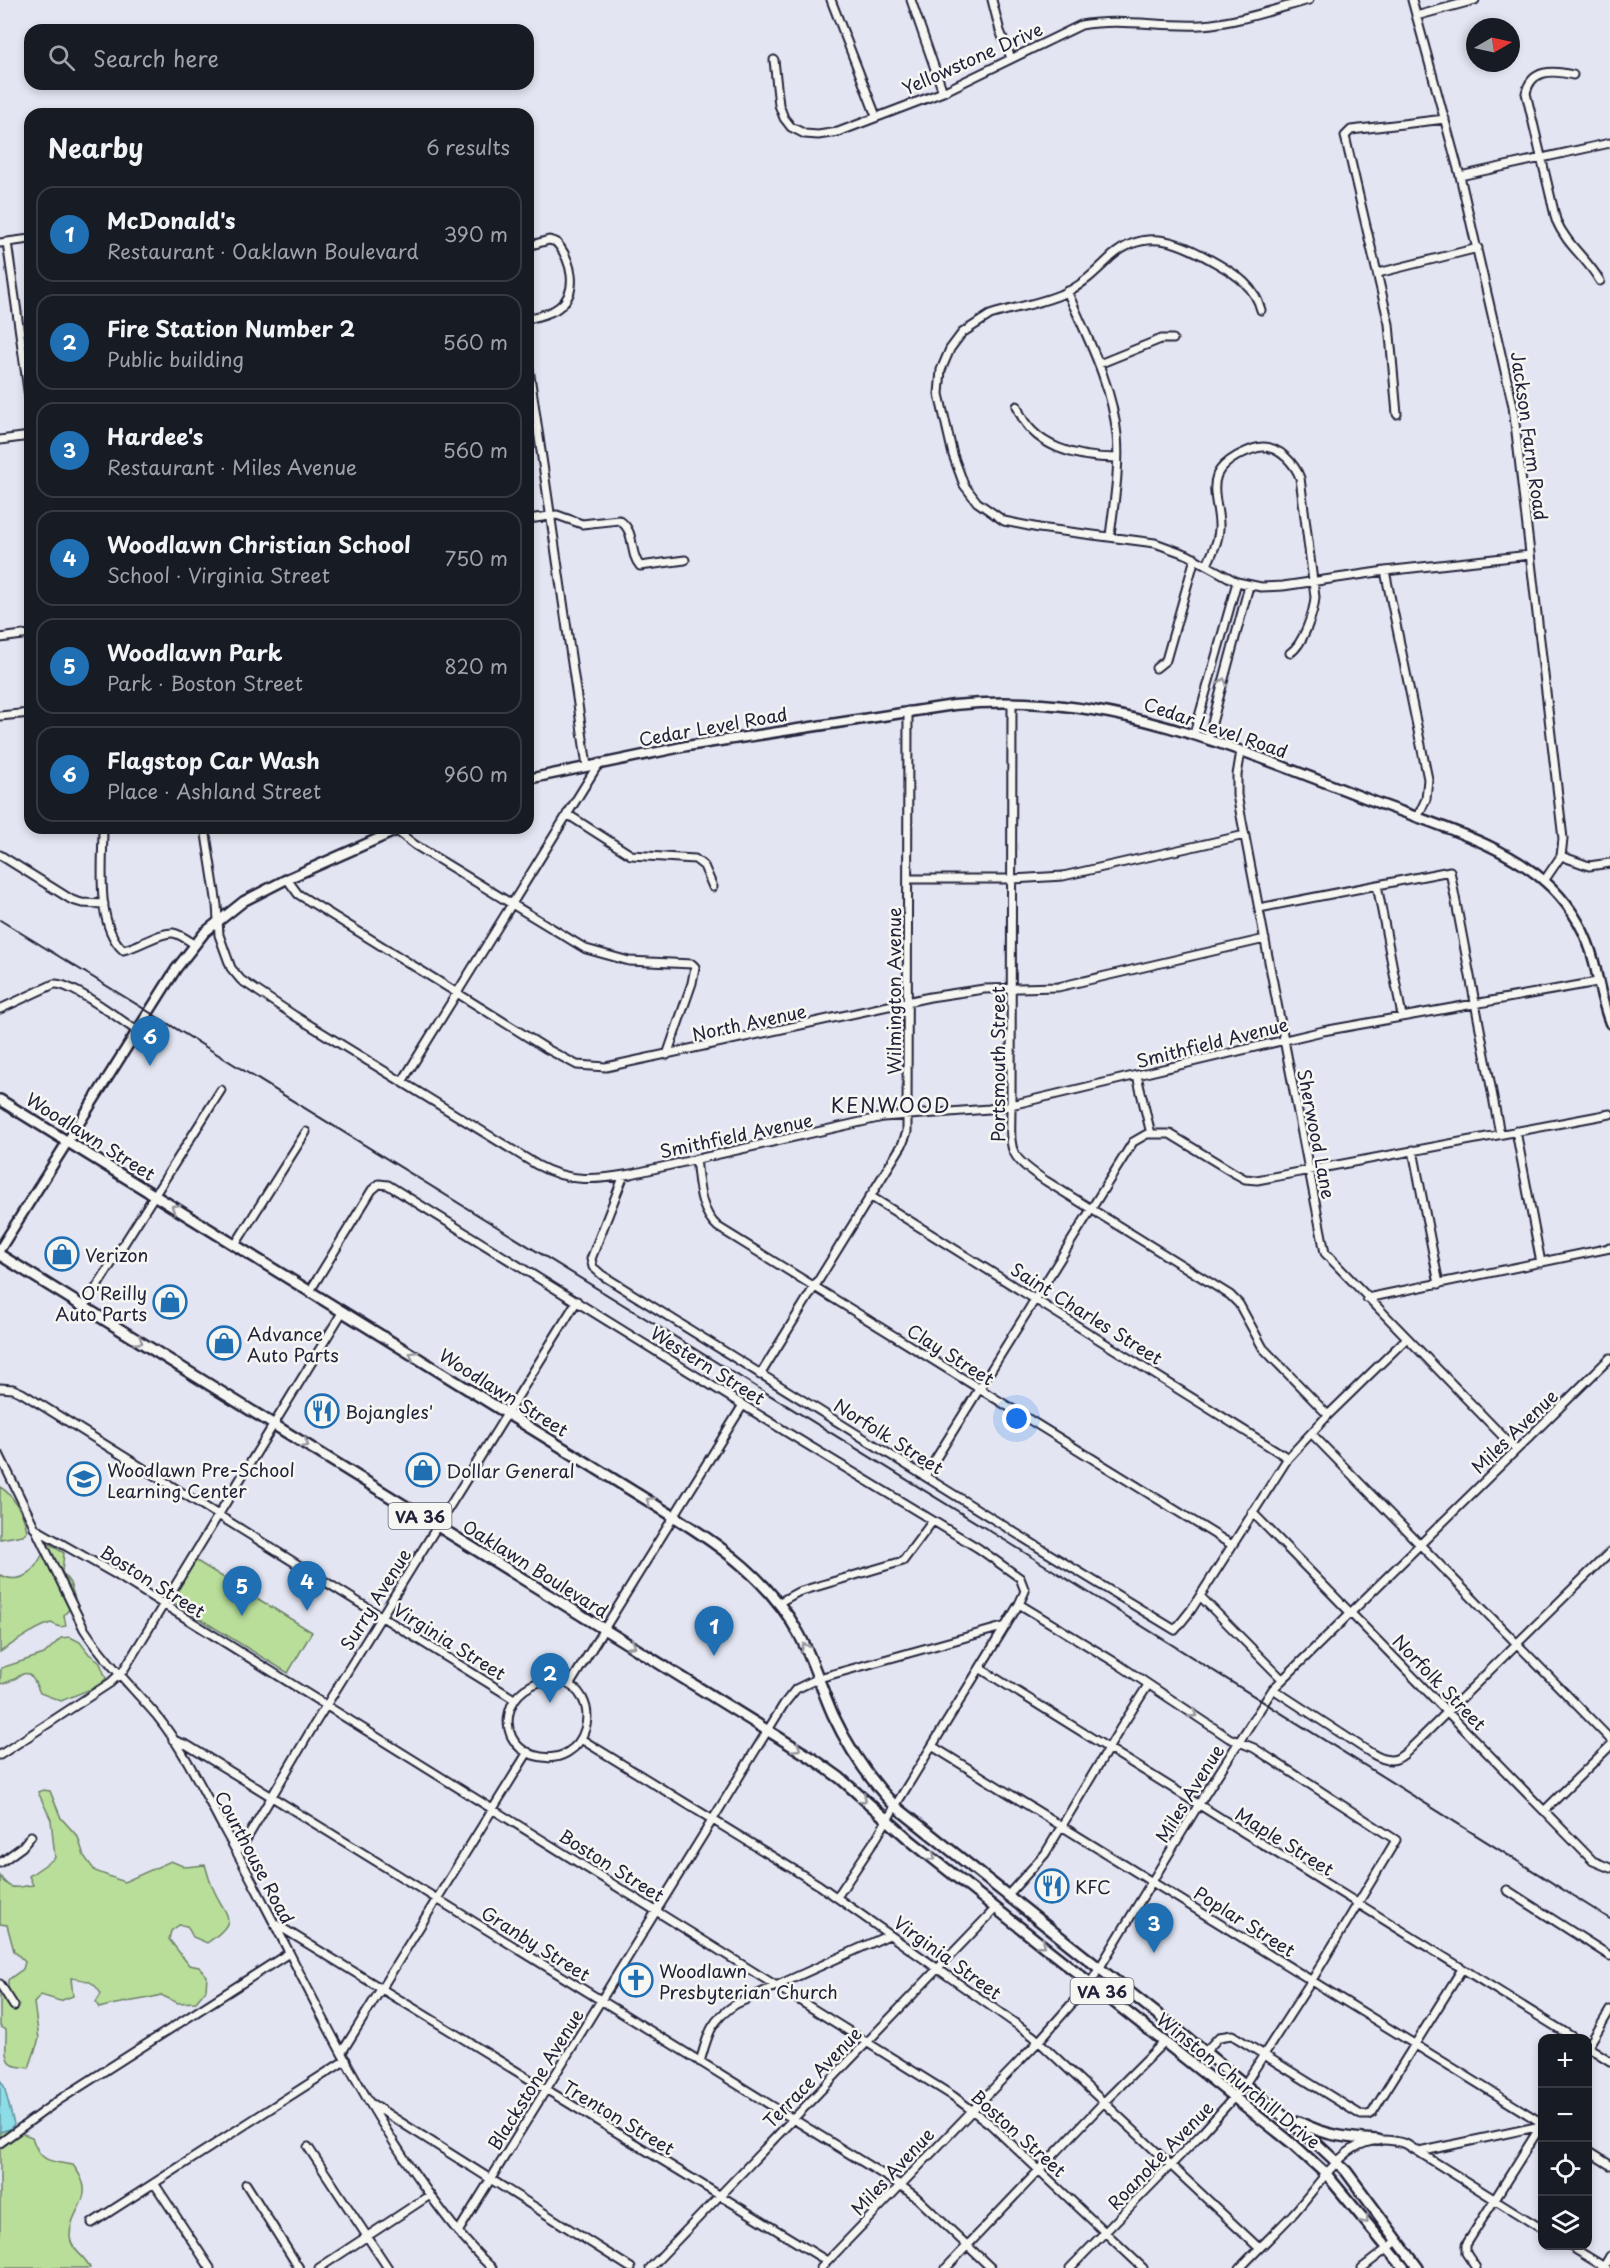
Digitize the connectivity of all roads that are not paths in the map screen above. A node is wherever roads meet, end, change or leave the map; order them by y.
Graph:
1 (831, 0) edge
2 (911, 0) edge
3 (992, 0) edge
4 (1309, 0) edge
5 (1412, 0) edge
6 (1475, 0) edge
7 (1298, 1) edge
8 (1416, 16) junction
9 (1011, 58) junction
10 (774, 60) dead end
11 (1574, 75) dead end
12 (943, 92) junction
13 (876, 116) junction
14 (1445, 119) junction
15 (1610, 143) edge
16 (1540, 157) junction
17 (1460, 176) junction
18 (24, 239) edge
19 (4, 242) edge
20 (534, 244) edge
21 (1478, 248) junction
22 (1378, 273) junction
23 (1600, 281) dead end
24 (1067, 291) junction
25 (1261, 310) dead end
26 (534, 317) edge
27 (1173, 339) dead end
28 (1099, 364) junction
29 (24, 367) edge
30 (534, 404) edge
31 (1017, 406) dead end
32 (1397, 414) dead end
33 (24, 437) edge
34 (0, 440) edge
35 (1118, 458) junction
36 (550, 516) junction
37 (534, 518) edge
38 (1110, 536) junction
39 (1530, 555) junction
40 (1195, 558) junction
41 (685, 560) dead end
42 (1207, 565) junction
43 (1385, 571) junction
44 (1238, 582) junction
45 (1314, 582) junction
46 (1249, 586) junction
47 (24, 635) edge
48 (0, 638) edge
49 (1290, 653) dead end
50 (1156, 668) dead end
51 (1012, 702) junction
52 (908, 711) junction
53 (24, 714) edge
54 (0, 716) edge
55 (1194, 734) junction
56 (1208, 738) junction
57 (1240, 751) junction
58 (598, 763) junction
59 (587, 766) junction
60 (534, 778) edge
61 (567, 814) junction
62 (1417, 818) junction
63 (103, 834) edge
64 (206, 834) edge
65 (389, 834) edge
66 (405, 834) edge
67 (1245, 835) junction
68 (0, 855) edge
69 (1561, 856) junction
70 (1610, 863) edge
71 (287, 879) junction
72 (909, 879) junction
73 (1013, 879) junction
74 (1544, 881) junction
75 (1377, 885) junction
76 (713, 887) dead end
77 (104, 904) junction
78 (511, 904) junction
79 (1259, 908) junction
80 (218, 920) junction
81 (1265, 939) junction
82 (194, 944) junction
83 (1597, 982) junction
84 (1012, 989) junction
85 (457, 992) junction
86 (907, 1002) junction
87 (1475, 1003) junction
88 (0, 1009) edge
89 (1402, 1016) junction
90 (1610, 1023) edge
91 (137, 1031) junction
92 (1284, 1041) junction
93 (667, 1054) junction
94 (1137, 1076) junction
95 (402, 1082) junction
96 (221, 1090) dead end
97 (0, 1100) edge
98 (1011, 1105) junction
99 (907, 1114) junction
100 (1610, 1114) edge
101 (1516, 1131) junction
102 (306, 1132) dead end
103 (1151, 1134) junction
104 (1500, 1134) junction
105 (67, 1140) junction
106 (1413, 1150) junction
107 (696, 1159) junction
108 (1309, 1170) junction
109 (624, 1175) junction
110 (154, 1195) junction
111 (870, 1196) junction
112 (1090, 1208) junction
113 (236, 1245) junction
114 (1610, 1248) edge
115 (0, 1249) edge
116 (0, 1255) edge
117 (1541, 1263) junction
118 (1439, 1284) junction
119 (814, 1287) junction
120 (310, 1291) junction
121 (1367, 1298) junction
122 (1035, 1299) junction
123 (577, 1301) junction
124 (84, 1307) junction
125 (343, 1311) junction
126 (1407, 1338) junction
127 (1610, 1358) edge
128 (760, 1375) junction
129 (0, 1388) edge
130 (979, 1389) junction
131 (743, 1405) junction
132 (508, 1414) junction
133 (1328, 1415) junction
134 (273, 1425) junction
135 (1311, 1433) junction
136 (1516, 1450) junction
137 (0, 1456) edge
138 (1288, 1458) junction
139 (2, 1468) edge
140 (925, 1476) junction
141 (1252, 1512) junction
142 (218, 1515) junction
143 (673, 1516) junction
144 (932, 1522) junction
145 (438, 1526) junction
146 (34, 1528) junction
147 (1419, 1544) junction
148 (1232, 1545) junction
149 (1610, 1552) edge
150 (1200, 1596) junction
151 (778, 1603) junction
152 (163, 1604) junction
153 (1019, 1604) junction
154 (1350, 1611) junction
155 (382, 1617) junction
156 (1006, 1626) junction
157 (604, 1628) junction
158 (1516, 1644) junction
159 (981, 1669) junction
160 (119, 1675) junction
161 (819, 1678) junction
162 (1282, 1679) junction
163 (570, 1684) junction
164 (1149, 1685) junction
165 (1273, 1689) junction
166 (514, 1699) junction
167 (326, 1706) junction
168 (1447, 1711) junction
169 (768, 1730) junction
170 (582, 1739) junction
171 (1610, 1739) edge
172 (173, 1740) junction
173 (1238, 1742) junction
174 (932, 1746) junction
175 (1610, 1746) edge
176 (1108, 1750) junction
177 (528, 1752) junction
178 (0, 1755) edge
179 (840, 1778) joint
180 (272, 1797) junction
181 (1199, 1804) junction
182 (895, 1806) junction
183 (492, 1809) junction
184 (1544, 1810) junction
185 (712, 1819) junction
186 (887, 1820) junction
187 (1062, 1826) junction
188 (31, 1836) dead end
189 (237, 1852) junction
190 (0, 1863) edge
191 (1610, 1869) edge
192 (1152, 1881) junction
193 (1508, 1890) dead end
194 (1007, 1896) junction
195 (837, 1897) junction
196 (436, 1899) junction
197 (1358, 1905) junction
198 (996, 1908) junction
199 (657, 1910) junction
200 (274, 1923) junction
201 (890, 1935) junction
202 (289, 1953) junction
203 (1610, 1956) edge
204 (938, 1968) junction
205 (1100, 1969) junction
206 (1462, 1969) junction
207 (1312, 1980) junction
208 (1091, 1982) junction
209 (0, 1984) edge
210 (778, 1986) junction
211 (381, 1988) junction
212 (602, 2001) junction
213 (14, 2006) dead end
214 (1610, 2010) edge
215 (1568, 2034) edge
216 (1592, 2040) edge
217 (1039, 2041) junction
218 (1166, 2041) junction
219 (866, 2042) junction
220 (1414, 2043) junction
221 (1592, 2050) edge
222 (342, 2052) junction
223 (1205, 2052) junction
224 (1265, 2056) junction
225 (346, 2060) junction
226 (1610, 2061) edge
227 (700, 2062) junction
228 (1246, 2084) junction
229 (546, 2090) junction
230 (1235, 2097) junction
231 (1104, 2102) junction
232 (370, 2103) junction
233 (972, 2109) junction
234 (1286, 2116) junction
235 (794, 2119) junction
236 (1538, 2120) edge
237 (1538, 2126) edge
238 (1538, 2129) edge
239 (1378, 2140) junction
240 (0, 2143) edge
241 (308, 2147) dead end
242 (1419, 2152) junction
243 (1592, 2154) edge
244 (1338, 2163) junction
245 (1610, 2164) edge
246 (1170, 2165) junction
247 (1040, 2171) junction
248 (1327, 2175) junction
249 (491, 2180) junction
250 (154, 2183) junction
251 (246, 2184) dead end
252 (900, 2185) junction
253 (430, 2195) junction
254 (719, 2196) junction
255 (1495, 2199) junction
256 (92, 2223) dead end
257 (1538, 2226) edge
258 (458, 2232) junction
259 (1105, 2232) junction
260 (368, 2236) junction
261 (1397, 2241) junction
262 (967, 2246) junction
263 (1259, 2248) junction
264 (1388, 2248) junction
265 (1576, 2250) edge
266 (1610, 2256) edge
267 (827, 2261) junction
268 (1604, 2267) edge
269 (210, 2268) edge
270 (300, 2268) edge
271 (319, 2268) edge
272 (388, 2268) edge
273 (492, 2268) edge
274 (631, 2268) edge
275 (650, 2268) edge
276 (820, 2268) edge
277 (946, 2268) edge
278 (991, 2268) edge
279 (1070, 2268) edge
280 (1143, 2268) edge
281 (1240, 2268) edge
282 (1362, 2268) edge
283 (1404, 2268) edge
284 (1418, 2268) edge
285 (1476, 2268) edge

1 - 13 street
2 - 12 street
3 - 9 street
4 - 7 street, Yellowstone Drive
5 - 8 street, Jackson Farm Road
6 - 8 street
7 - 9 street, Yellowstone Drive
8 - 14 street, Jackson Farm Road
9 - 12 street, Yellowstone Drive
10 - 13 street, Yellowstone Drive
11 - 16 street
12 - 13 street, Yellowstone Drive
14 - 17 street, Jackson Farm Road
14 - 22 street
15 - 16 street
16 - 17 street
16 - 23 street
17 - 21 street, Jackson Farm Road
18 - 19 street
19 - 29 street
20 - 26 street
21 - 22 street
21 - 39 street, Jackson Farm Road
22 - 32 street
24 - 25 street
24 - 28 street
24 - 38 street
27 - 28 street
28 - 35 street
30 - 36 street
31 - 35 street
33 - 34 street
35 - 38 street
36 - 37 street
36 - 41 street
36 - 59 street
38 - 40 street
39 - 43 street
39 - 69 street, Jackson Farm Road
40 - 42 street
40 - 50 street
42 - 44 street
42 - 45 street
43 - 45 street
43 - 62 street
44 - 46 street
44 - 55 street
45 - 46 street
45 - 49 street
56 -> 46 street
47 - 48 street
51 - 52 main road, Cedar Level Road
51 - 55 main road, Cedar Level Road
51 - 73 street, Portsmouth Street
52 - 58 main road, Cedar Level Road
52 - 72 street, Wilmington Avenue
53 - 54 street
55 - 56 main road, Cedar Level Road
56 - 57 main road, Cedar Level Road
57 - 62 main road, Cedar Level Road
57 - 67 street, Sherwood Lane
58 - 59 main road, Cedar Level Road
58 - 61 street
59 - 60 main road, Cedar Level Road
61 - 76 street
61 - 78 street
62 - 74 main road, Cedar Level Road
63 - 77 street
64 - 80 street, Smithfield Avenue
65 - 71 main road
66 - 78 street
67 - 73 street
67 - 79 street, Sherwood Lane
68 - 77 street
69 - 70 street
69 - 74 street
71 - 80 main road
71 - 85 street, North Avenue
72 - 73 street
72 - 86 street, Wilmington Avenue
73 - 84 street, Portsmouth Street
74 - 83 main road, Cedar Level Road
75 - 79 street
75 - 87 street
75 - 89 street
77 - 82 street
78 - 85 street
78 - 93 street
79 - 81 street, Sherwood Lane
80 - 82 main road
80 - 95 street, Smithfield Avenue
81 - 84 street, North Avenue
81 - 92 street, Sherwood Lane
82 - 91 main road
83 - 87 street, Smithfield Avenue
83 - 90 main road
84 - 86 street, North Avenue
84 - 98 street, Portsmouth Street
85 - 93 street, North Avenue
85 - 95 street
86 - 93 street, North Avenue
86 - 99 street, Wilmington Avenue
87 - 89 street, Smithfield Avenue
87 - 104 street
88 - 91 street
89 - 92 street, Smithfield Avenue
91 - 105 main road
92 - 94 street, Smithfield Avenue
92 - 108 street, Sherwood Lane
94 - 98 street, Smithfield Avenue
94 - 103 street
95 - 109 street, Smithfield Avenue
96 - 110 street
97 - 105 highway, Woodlawn Street / VA 36
98 - 99 street, Smithfield Avenue
98 - 112 street, Portsmouth Street
99 - 107 street, Smithfield Avenue
99 - 111 street, Wilmington Avenue
100 - 101 street
101 - 104 street
101 - 117 street
102 - 113 street
103 - 108 street
103 - 112 street
104 - 106 street
105 - 110 highway, Woodlawn Street / VA 36
105 - 115 main road
106 - 108 street
106 - 118 street
107 - 109 street, Smithfield Avenue
107 - 119 street, Clay Street
108 - 121 street, Sherwood Lane
109 - 128 street, Norfolk Street
113 -> 110 highway, Woodlawn Street / VA 36
110 - 124 street
111 - 119 street, Wilmington Avenue
111 - 122 street, Saint Charles Street
112 - 122 street
112 - 133 street, Portsmouth Street
113 - 120 highway, Woodlawn Street / VA 36
114 - 117 street
116 - 124 highway, Oaklawn Boulevard / VA 36
117 - 118 street
118 - 121 street
119 - 128 street, Wilmington Avenue
119 - 130 street, Clay Street
120 - 123 street, Western Street
120 - 125 highway, Woodlawn Street / VA 36
121 - 126 street, Sherwood Lane
122 - 130 street
122 - 138 street, Saint Charles Street
123 - 131 street, Western Street
123 - 132 street, Surry Avenue
124 -> 134 highway, Oaklawn Boulevard / VA 36
132 -> 125 highway, Woodlawn Street / VA 36
125 - 134 street
126 - 133 street
126 - 136 street, Sherwood Lane
127 - 136 street, Miles Avenue
128 - 140 street, Norfolk Street
129 - 142 street, Virginia Street
130 - 140 street
130 - 148 street, Clay Street
131 - 143 street
131 - 144 street, Western Street
143 -> 132 highway, Woodlawn Street / VA 36
132 - 145 street, Surry Avenue
133 - 135 street
134 - 142 street
134 -> 145 highway, Oaklawn Boulevard / VA 36
135 - 138 street
135 - 147 street
136 - 147 street, Miles Avenue
137 - 139 street, Courthouse Road
138 - 141 street
139 - 146 street, Courthouse Road
140 - 150 street, Norfolk Street
141 - 148 street
141 - 154 street, Norfolk Street
142 - 152 street
142 - 155 street, Virginia Street
143 - 151 highway, Woodlawn Street / VA 36
143 - 157 street
144 - 151 street
144 - 153 street, Western Street
145 - 155 street, Surry Avenue
145 - 157 highway, Oaklawn Boulevard / VA 36
146 - 152 street, Boston Street
146 - 160 street, Courthouse Road
147 - 154 street, Miles Avenue
147 - 158 street
148 - 150 street
149 - 158 street
150 - 162 street
161 -> 151 highway, Woodlawn Street / VA 36
152 - 160 street
152 - 167 street, Boston Street
153 - 156 street
153 - 164 street
154 - 162 street, Miles Avenue
154 - 168 street, Norfolk Street
155 - 166 street, Virginia Street
155 - 167 street, Surry Avenue
156 - 159 street
156 - 161 street, Blackstone Avenue
157 - 163 street
157 -> 169 highway, Oaklawn Boulevard / VA 36
158 - 168 street
158 - 171 street
159 - 174 street
159 - 176 street, Maple Street
160 - 172 street, Courthouse Road
160 - 178 street
161 - 169 street, Blackstone Avenue
161 - 182 highway, Woodlawn Street / VA 36
162 - 165 street, Miles Avenue
163 - 166 street
163 - 170 street
164 -> 173 street
164 - 176 street
165 - 168 street
165 - 173 street, Miles Avenue
166 - 177 street
167 - 180 street, Surry Avenue
167 - 183 street, Boston Street
168 - 184 street, Norfolk Street
169 -> 179 highway, Oaklawn Boulevard / VA 36
169 - 185 street, Blackstone Avenue
170 - 177 street
170 - 185 street, Virginia Street
172 - 180 street, Granby Street
172 - 189 street, Courthouse Road
173 - 181 street, Miles Avenue
173 - 197 street, Roanoke Avenue
174 - 182 street
174 - 187 street, Poplar Street
175 - 184 street
176 - 181 street, Maple Street
176 - 187 street
177 - 183 street
179 -> 186 highway, Winston Churchill Drive / VA 36
180 - 189 street, Surry Avenue
180 - 196 street, Granby Street
181 - 192 street, Miles Avenue
181 - 197 street, Maple Street
182 - 186 street
182 - 194 highway, VA 36
183 - 196 street
183 - 199 street, Boston Street
184 - 191 street, Norfolk Street
185 - 195 street, Virginia Street
185 - 199 street, Blackstone Avenue
186 - 195 street
186 -> 198 highway, Winston Churchill Drive / VA 36
187 - 192 street, Poplar Street
187 - 194 street
188 - 190 street
189 - 200 street, Courthouse Road
192 - 205 street, Miles Avenue
192 - 207 street, Poplar Street
193 - 203 street
194 - 205 highway, VA 36
195 - 201 street, Virginia Street
196 - 211 street
196 - 212 street, Granby Street
197 - 206 street, Maple Street
197 - 207 street, Roanoke Avenue
198 - 204 street, Terrace Avenue
198 -> 208 highway, Winston Churchill Drive / VA 36
199 - 210 street, Boston Street
199 - 212 street, Blackstone Avenue
200 - 202 street, Courthouse Road
200 - 211 street, Trenton Street
201 - 204 street, Virginia Street
201 - 210 street
202 - 222 street, Courthouse Road
202 - 240 street
204 - 217 street, Virginia Street
204 - 219 street, Terrace Avenue
205 - 208 street, Miles Avenue
205 - 223 highway, VA 36
206 - 215 street, Maple Street
206 - 220 street
207 - 220 street, Poplar Street
207 - 224 street, Roanoke Avenue
208 - 217 street, Miles Avenue
208 - 218 highway, Winston Churchill Drive / VA 36
209 - 213 street
210 - 219 street, Boston Street
210 - 227 street
211 - 222 street
211 - 229 street, Trenton Street
212 - 227 street, Granby Street
212 - 229 street, Blackstone Avenue
214 - 216 street
217 - 231 street, Virginia Street
217 - 233 street, Miles Avenue
218 - 230 highway, Winston Churchill Drive / VA 36
218 - 231 street
219 - 233 street, Boston Street
219 - 235 street, Terrace Avenue
220 - 224 street
220 - 236 street, Poplar Street
221 - 226 street
222 - 225 street, Courthouse Road
223 - 224 street
223 - 228 highway, VA 36
224 - 228 street, Roanoke Avenue
225 - 232 street, Courthouse Road
225 - 250 street
227 - 235 street, Granby Street
228 - 230 street, Roanoke Avenue
228 - 234 highway, VA 36
229 - 249 street, Blackstone Avenue
229 - 254 street, Trenton Street
230 - 246 street, Roanoke Avenue
230 - 248 highway, Winston Churchill Drive / VA 36
231 - 246 street, Virginia Street
231 - 247 street
232 - 249 street
232 - 253 street, Courthouse Road
233 - 247 street, Boston Street
233 - 252 street, Miles Avenue
234 - 239 highway
234 - 244 highway, VA 36
235 - 252 street, Granby Street
235 - 254 street, Terrace Avenue
237 - 242 street
238 - 255 street
239 - 242 street
239 - 244 street
241 - 260 street
242 - 255 street
243 - 245 street
244 - 248 street
244 - 261 highway, Winston Churchill Drive / VA 36
246 - 259 street, Roanoke Avenue
246 - 263 street, Virginia Street
247 - 259 street, Boston Street
247 - 262 street
248 - 263 street
248 -> 264 highway, Winston Churchill Drive / VA 36
249 - 258 street, Blackstone Avenue
249 - 274 street
250 - 256 street
250 - 269 street
251 - 270 street
252 - 262 street, Granby Street
252 - 267 street, Miles Avenue
253 - 258 street, Courthouse Road
253 - 260 street
254 - 267 street, Trenton Street
254 - 275 street, Terrace Avenue
255 - 257 street
255 - 285 street
258 - 273 street, Courthouse Road
259 - 279 street, Roanoke Avenue
259 - 280 street, Boston Street
260 - 271 street
260 - 272 street
261 - 264 street
261 - 284 highway, Winston Churchill Drive / VA 36
262 - 277 street
262 - 278 street, Granby Street
263 - 281 street
264 - 282 street
264 - 283 highway, Winston Churchill Drive / VA 36
265 - 268 street
266 - 268 street
267 - 276 street, Miles Avenue

